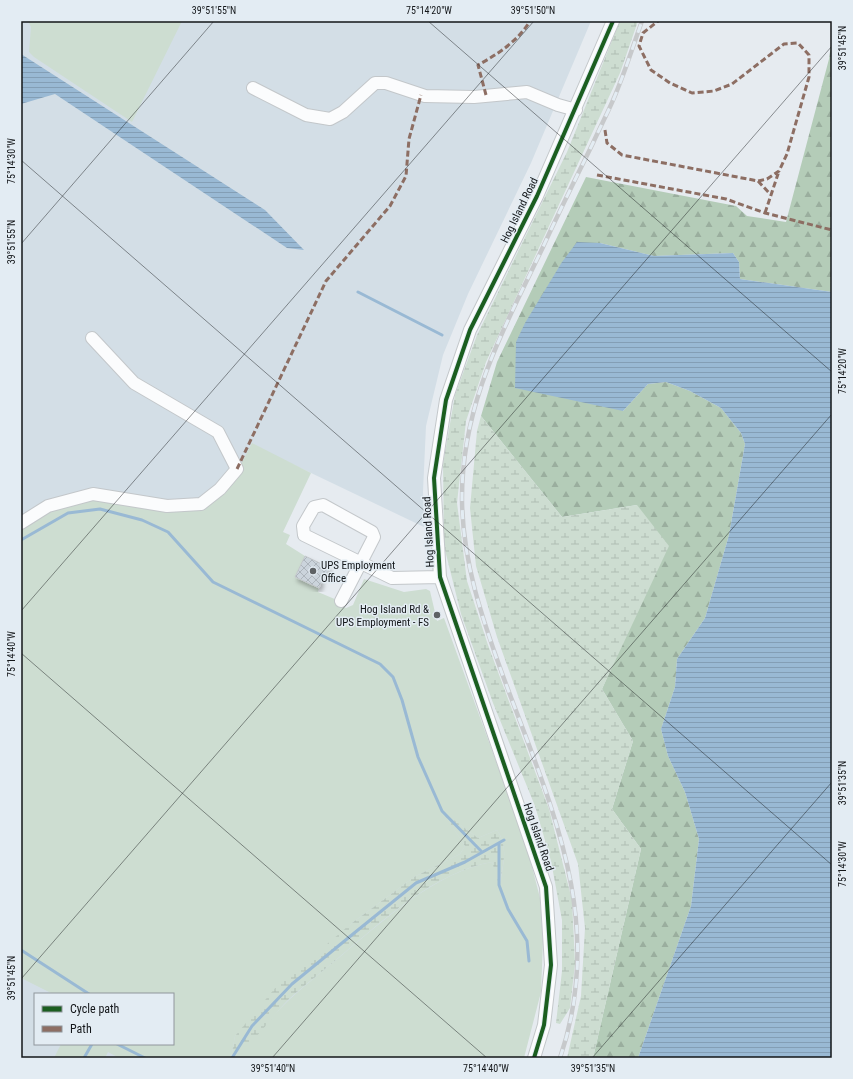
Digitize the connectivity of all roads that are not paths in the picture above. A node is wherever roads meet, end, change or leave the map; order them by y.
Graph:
1 (613, 21) edge
2 (252, 88) dead end
3 (576, 110) junction
4 (92, 338) dead end
5 (21, 523) edge
6 (361, 563) junction
7 (440, 576) junction
8 (341, 601) dead end
9 (534, 1058) edge

1 - 3 street, Hog Island Road
2 - 3 street
3 - 7 street, Hog Island Road
4 - 5 street
6 - 6 street
6 - 7 street
6 - 8 street
7 - 9 street, Hog Island Road

